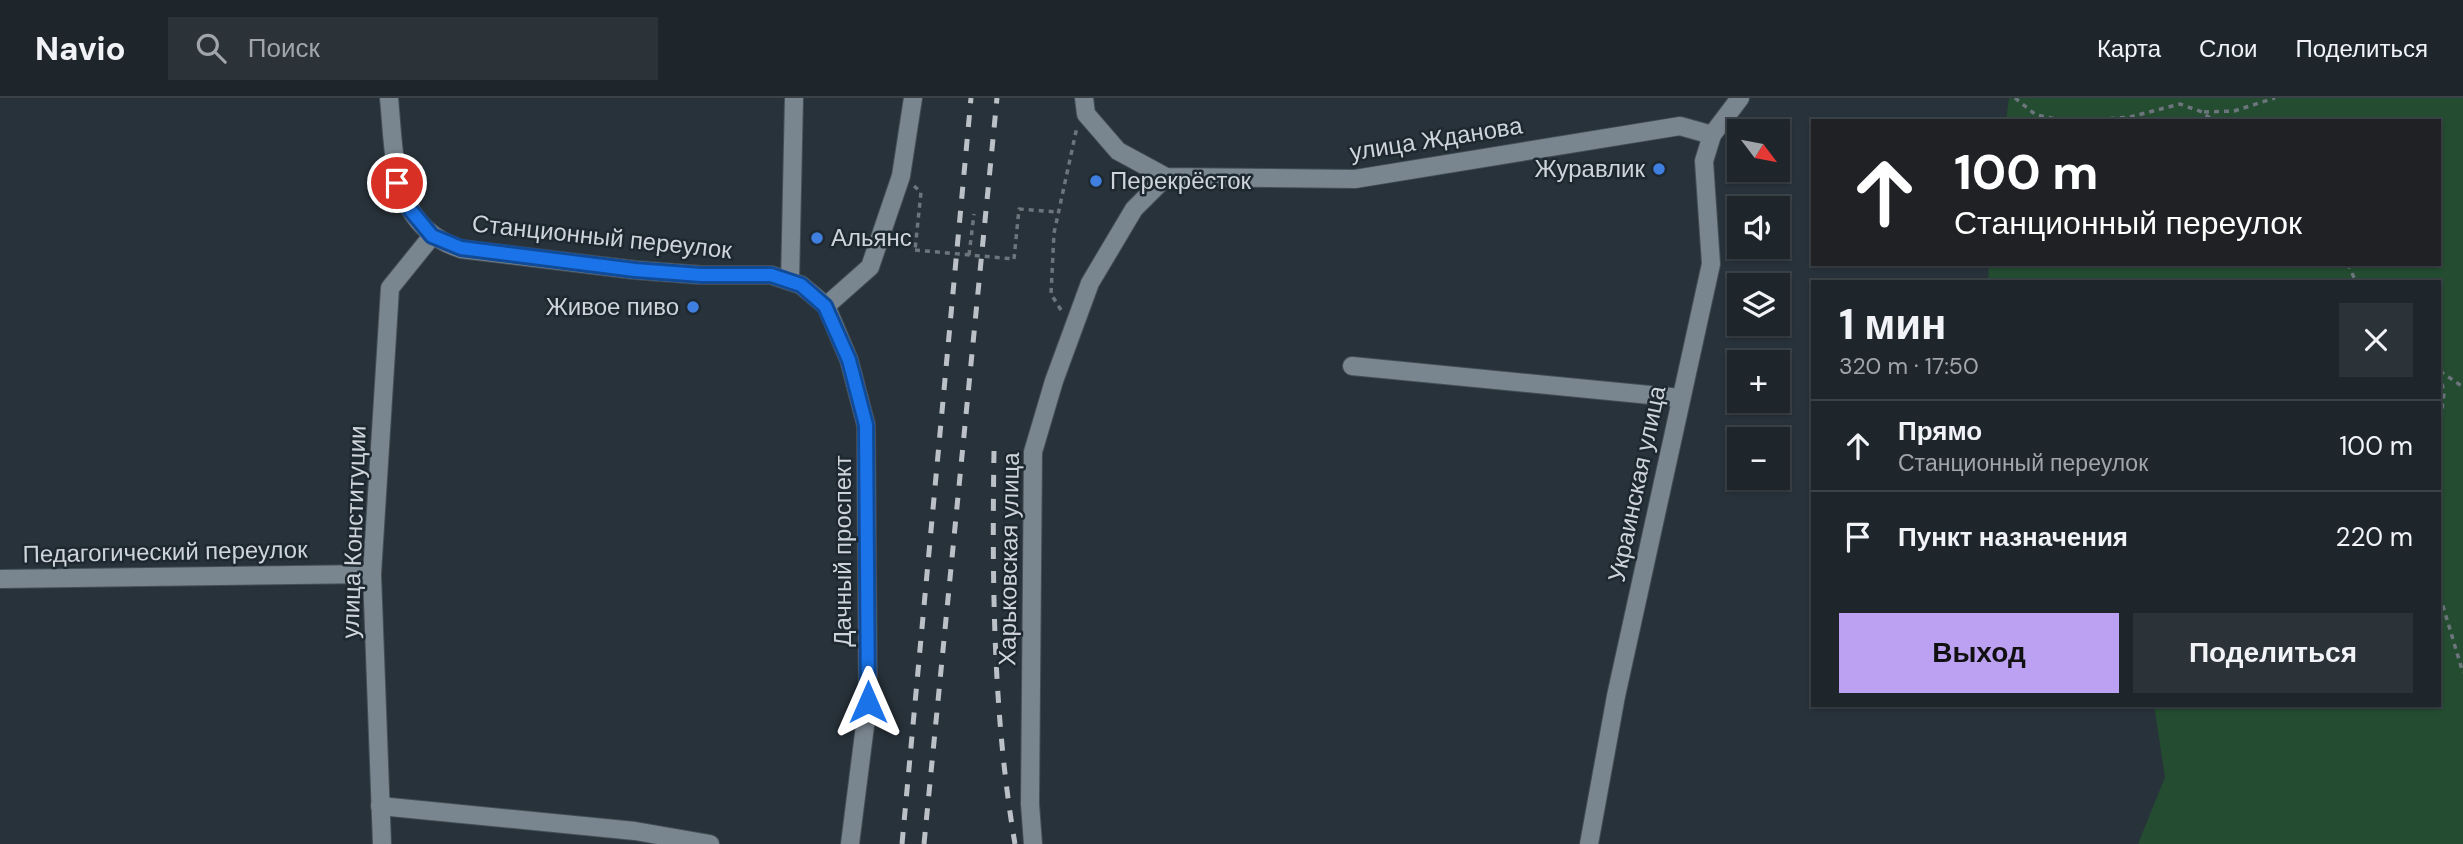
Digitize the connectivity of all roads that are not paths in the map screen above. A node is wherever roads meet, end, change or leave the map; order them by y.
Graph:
1 (389, 98) edge
2 (794, 98) edge
3 (913, 98) edge
4 (1084, 98) edge
5 (1740, 98) edge
6 (1712, 135) junction
7 (1166, 177) junction
8 (432, 236) junction
9 (790, 281) junction
10 (825, 306) junction
11 (1352, 366) dead end
12 (1681, 398) junction
13 (866, 425) joint
14 (372, 574) junction
15 (0, 579) edge
16 (380, 806) junction
17 (382, 844) edge
18 (710, 844) edge
19 (850, 844) edge
20 (1033, 844) edge
21 (1589, 844) edge

1 - 8 street, Станционный переулок
2 - 9 street
3 - 10 street
4 - 7 street
5 - 6 street
6 - 7 street, улица Жданова
6 - 12 street, Украинская улица
7 - 20 street, Харьковская улица
8 - 9 street, Станционный переулок
8 - 14 street, улица Конституции
9 - 10 street, Станционный переулок
10 - 13 street, Станционный переулок
11 - 12 street
12 - 21 street, Украинская улица
13 - 19 street, Дачный проспект
14 - 15 street, Педагогический переулок
14 - 16 street, улица Конституции
16 - 17 street, улица Конституции
16 - 18 street

